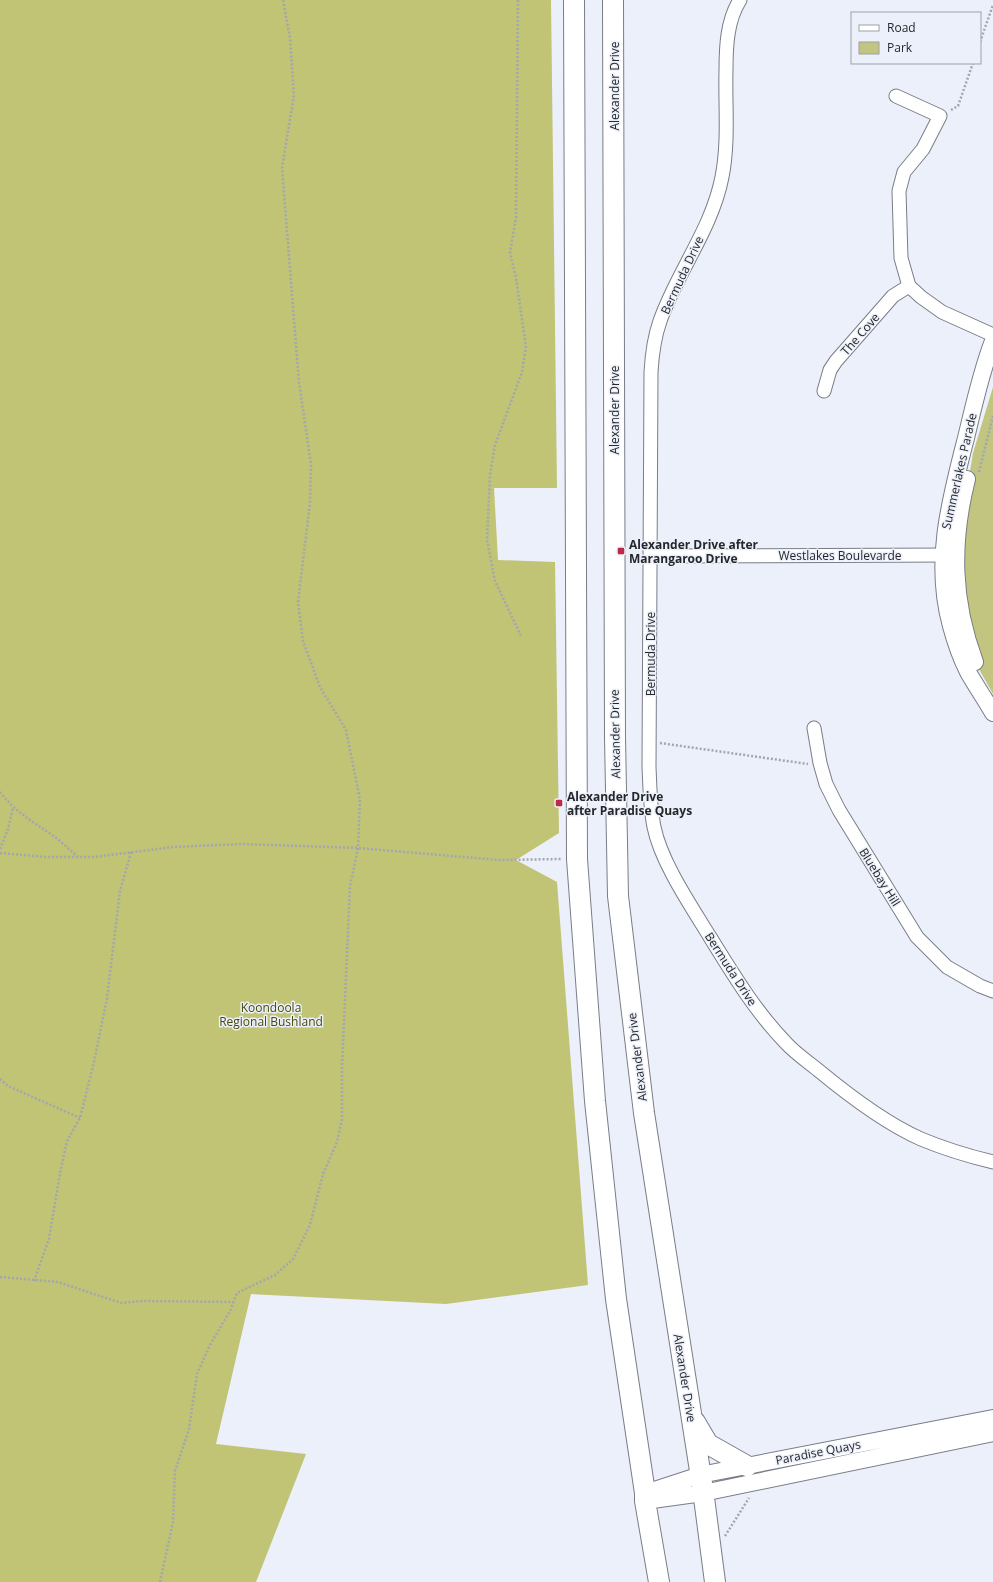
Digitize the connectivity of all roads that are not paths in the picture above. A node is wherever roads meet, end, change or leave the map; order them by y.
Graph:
1 (574, 0) edge
2 (613, 0) edge
3 (740, 0) edge
4 (896, 96) dead end
5 (909, 286) junction
6 (993, 336) edge
7 (993, 341) edge
8 (993, 375) edge
9 (824, 391) dead end
10 (950, 555) junction
11 (650, 556) junction
12 (993, 694) edge
13 (993, 713) edge
14 (814, 728) dead end
15 (993, 991) edge
16 (993, 1162) edge
17 (691, 1415) junction
18 (993, 1418) edge
19 (993, 1433) edge
20 (747, 1466) junction
21 (702, 1484) junction
22 (645, 1497) junction
23 (659, 1582) edge
24 (715, 1582) edge

1 - 22 main road
2 - 17 main road, Alexander Drive
3 - 11 street, Bermuda Drive
4 - 5 street
5 - 6 street
5 - 9 street, The Cove
7 - 10 street, Summerlakes Parade
8 - 10 street, Summerlakes Parade
10 - 11 street, Westlakes Boulevarde
10 - 12 street, Summerlakes Parade
10 - 13 street, Summerlakes Parade
11 - 16 street, Bermuda Drive
14 - 15 street, Bluebay Hill
17 - 20 main road
17 - 21 main road, Alexander Drive
18 - 20 street, Paradise Quays
19 - 21 street, Paradise Quays
20 - 21 street, Paradise Quays
21 - 22 street, Paradise Quays
21 - 24 main road, Alexander Drive
22 - 23 main road

